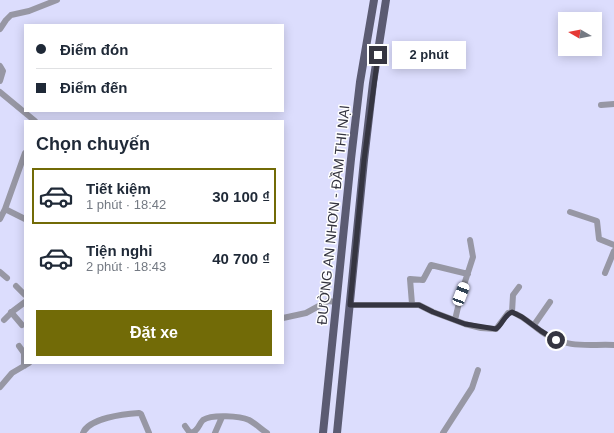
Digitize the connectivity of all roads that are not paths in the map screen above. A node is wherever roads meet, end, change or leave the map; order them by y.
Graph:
1 (57, 0) edge
2 (374, 0) edge
3 (386, 0) edge
4 (0, 29) edge
5 (0, 66) edge
6 (0, 81) edge
7 (0, 92) edge
8 (614, 104) edge
9 (601, 105) dead end
10 (24, 112) edge
11 (24, 112) edge
12 (34, 120) edge
13 (24, 156) edge
14 (5, 209) junction
15 (570, 212) dead end
16 (24, 218) edge
17 (0, 219) edge
18 (470, 240) dead end
19 (614, 245) edge
20 (614, 252) edge
21 (0, 272) edge
22 (605, 273) dead end
23 (468, 274) junction
24 (7, 278) dead end
25 (16, 286) dead end
26 (519, 287) dead end
27 (24, 294) edge
28 (336, 302) junction
29 (550, 302) dead end
30 (24, 303) edge
31 (412, 304) junction
32 (350, 305) junction
33 (11, 312) junction
34 (512, 312) junction
35 (284, 318) edge
36 (4, 320) dead end
37 (455, 320) junction
38 (22, 325) dead end
39 (534, 325) junction
40 (614, 344) edge
41 (19, 346) dead end
42 (24, 352) edge
43 (27, 364) edge
44 (478, 370) dead end
45 (0, 387) edge
46 (222, 417) junction
47 (185, 426) dead end
48 (83, 433) edge
49 (149, 433) edge
50 (191, 433) edge
51 (215, 433) edge
52 (267, 433) edge
53 (323, 433) edge
54 (337, 433) edge
55 (443, 433) edge

1 - 4 street
2 - 28 main road, ĐƯỜNG AN NHƠN - ĐẦM THỊ NẠI
3 - 32 main road, ĐƯỜNG AN NHƠN - ĐẦM THỊ NẠI
5 - 6 street
7 - 10 street
8 - 9 street
11 - 12 street
13 - 14 street
14 - 16 street
14 - 17 street
15 - 19 street
18 - 23 street
20 - 22 street
21 - 24 street
23 - 31 street
23 - 37 street
25 - 27 street
26 - 34 street
28 - 35 street
28 - 53 main road, ĐƯỜNG AN NHƠN - ĐẦM THỊ NẠI
29 - 39 street
30 - 33 street
31 - 32 street
31 - 37 street
32 - 54 main road, ĐƯỜNG AN NHƠN - ĐẦM THỊ NẠI
33 - 36 street
33 - 38 street
34 - 37 street
34 - 39 street
39 - 40 street
41 - 42 street
43 - 45 street
44 - 55 street
46 - 50 street
46 - 51 street
46 - 52 street
47 - 50 street
48 - 49 street

